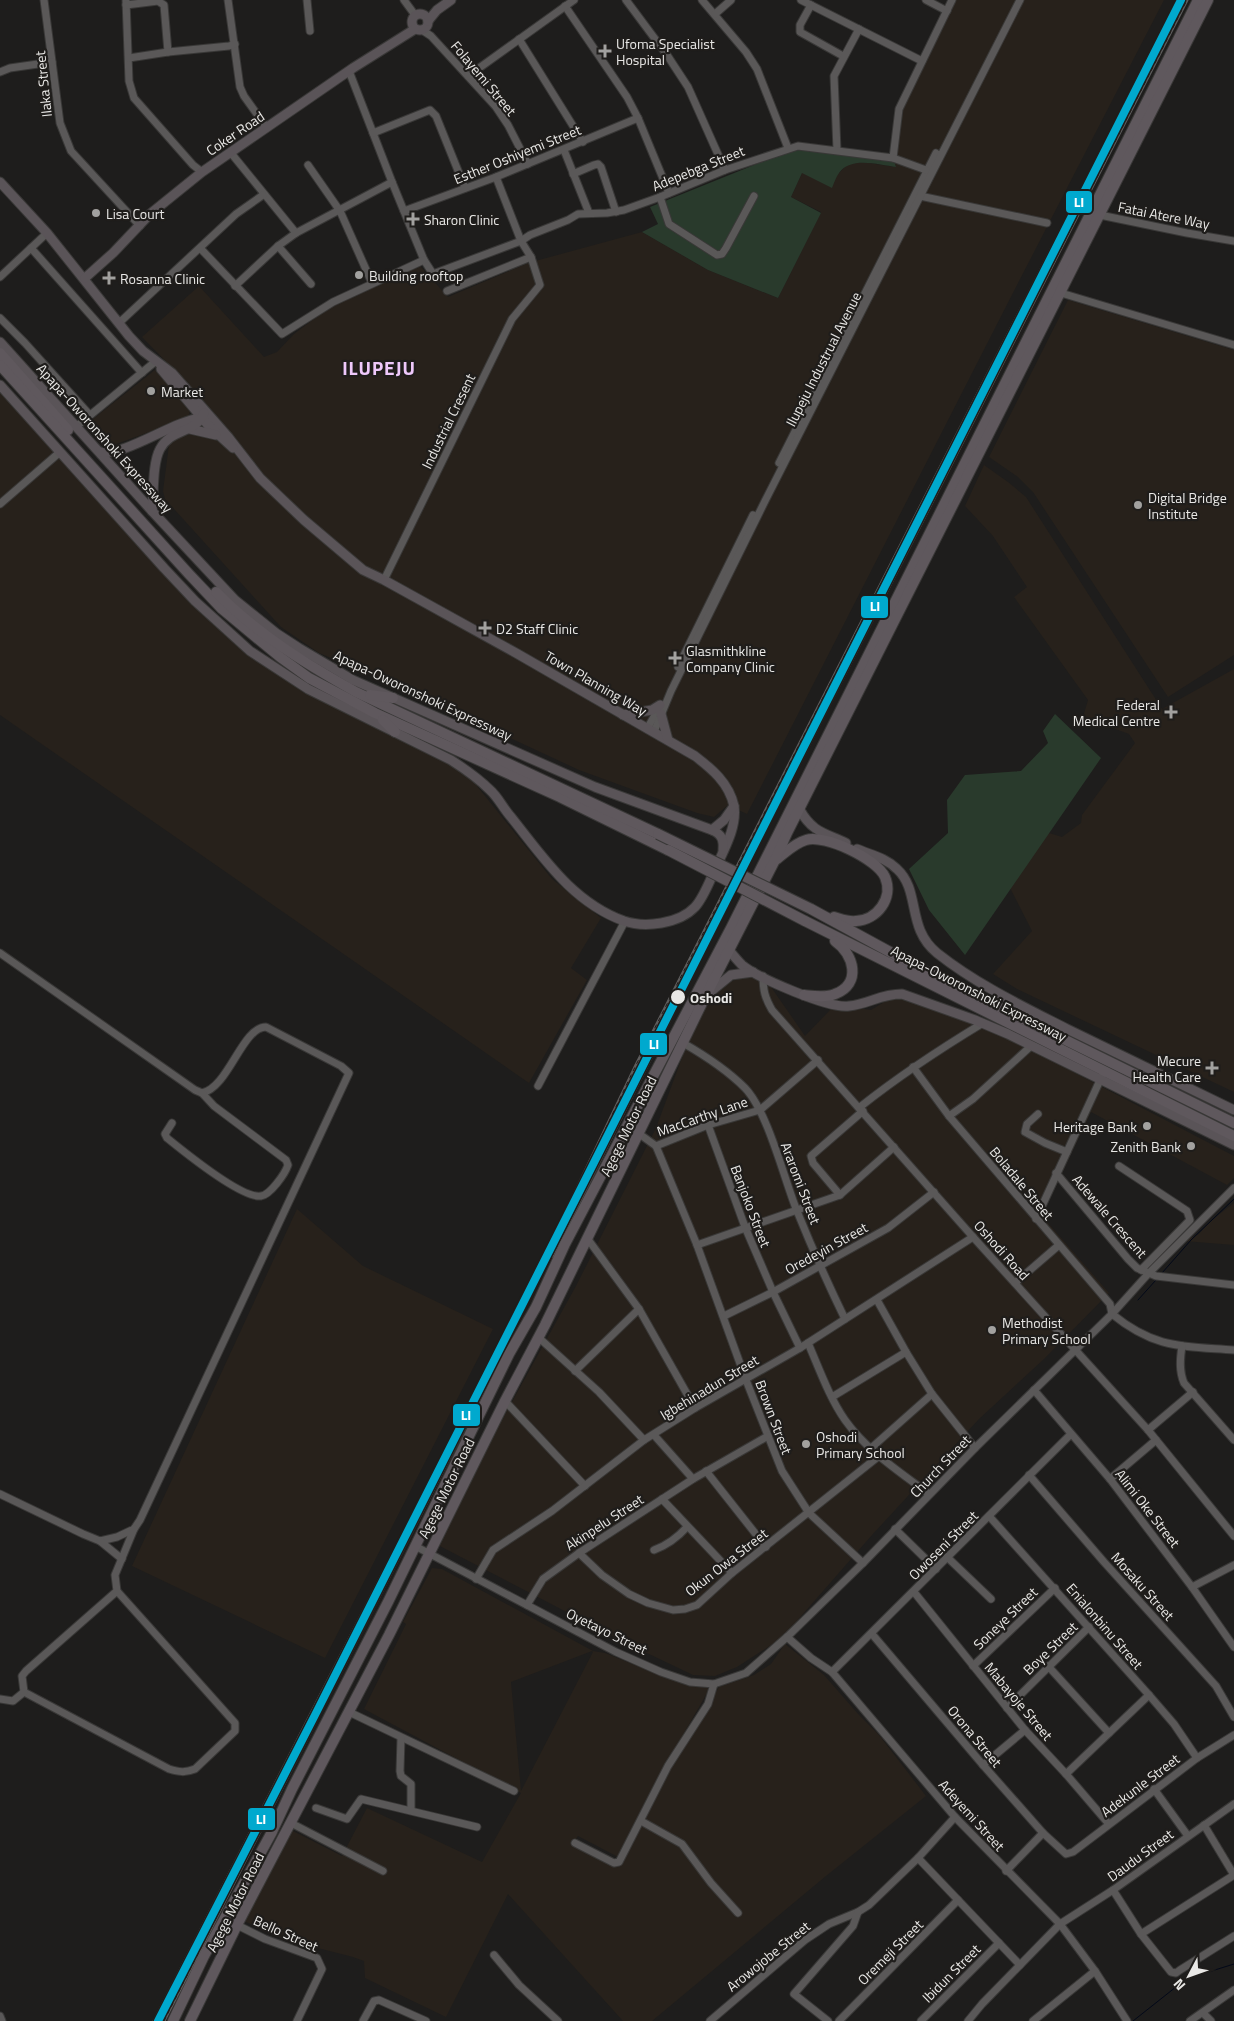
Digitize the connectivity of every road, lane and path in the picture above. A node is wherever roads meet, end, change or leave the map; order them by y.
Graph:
1 (44, 0) edge
2 (228, 0) edge
3 (307, 0) edge
4 (404, 0) edge
5 (451, 0) edge
6 (574, 0) edge
7 (626, 0) edge
8 (702, 0) edge
9 (731, 0) edge
10 (801, 0) edge
11 (926, 0) edge
12 (952, 0) edge
13 (1015, 0) edge
14 (1020, 0) edge
15 (1198, 0) edge
16 (1208, 0) edge
17 (126, 2) edge
18 (812, 5) junction
19 (565, 6) junction
20 (947, 10) junction
21 (715, 14) junction
22 (421, 23) junction
23 (859, 30) junction
24 (310, 31) dead end
25 (519, 38) junction
26 (235, 44) junction
27 (168, 52) junction
28 (843, 56) junction
29 (129, 58) junction
30 (922, 61) junction
31 (52, 62) junction
32 (349, 71) junction
33 (0, 72) edge
34 (468, 76) junction
35 (638, 118) junction
36 (267, 128) junction
37 (373, 133) junction
38 (583, 142) junction
39 (788, 148) junction
40 (564, 150) junction
41 (837, 150) junction
42 (231, 153) junction
43 (893, 158) junction
44 (528, 164) junction
45 (308, 165) dead end
46 (725, 170) junction
47 (926, 170) junction
48 (202, 172) junction
49 (573, 174) junction
50 (496, 178) junction
51 (0, 182) edge
52 (392, 182) junction
53 (465, 188) junction
54 (669, 193) junction
55 (263, 195) junction
56 (754, 196) dead end
57 (920, 196) junction
58 (660, 197) junction
59 (340, 211) junction
60 (404, 211) junction
61 (616, 212) junction
62 (589, 213) junction
63 (1095, 213) junction
64 (1047, 223) dead end
65 (140, 226) junction
66 (47, 233) junction
67 (296, 233) junction
68 (1234, 241) edge
69 (523, 243) junction
70 (278, 246) junction
71 (31, 248) junction
72 (200, 248) junction
73 (531, 257) junction
74 (424, 260) junction
75 (0, 277) edge
76 (84, 278) junction
77 (310, 284) dead end
78 (372, 284) junction
79 (235, 286) junction
80 (447, 291) dead end
81 (1061, 293) junction
82 (0, 318) edge
83 (119, 323) junction
84 (0, 342) edge
85 (1234, 346) edge
86 (0, 353) edge
87 (156, 361) junction
88 (0, 365) edge
89 (142, 373) junction
90 (0, 385) edge
91 (90, 414) junction
92 (206, 415) junction
93 (77, 426) junction
94 (190, 428) junction
95 (217, 435) junction
96 (60, 452) junction
97 (100, 452) junction
98 (240, 454) junction
99 (0, 503) edge
100 (152, 511) junction
101 (384, 580) junction
102 (358, 693) junction
103 (378, 693) junction
104 (393, 698) joint
105 (662, 706) junction
106 (397, 711) junction
107 (844, 713) junction
108 (371, 715) junction
109 (623, 715) junction
110 (383, 721) junction
111 (409, 729) junction
112 (651, 730) junction
113 (396, 732) junction
114 (668, 740) junction
115 (734, 806) junction
116 (800, 810) junction
117 (712, 830) junction
118 (722, 855) junction
119 (776, 860) junction
120 (811, 910) junction
121 (805, 920) junction
122 (624, 921) junction
123 (729, 950) junction
124 (0, 953) edge
125 (753, 972) junction
126 (763, 976) junction
127 (804, 995) junction
128 (705, 997) junction
129 (982, 1023) junction
130 (683, 1043) junction
131 (1031, 1046) junction
132 (818, 1060) junction
133 (913, 1067) junction
134 (1102, 1075) junction
135 (538, 1086) dead end
136 (202, 1093) junction
137 (861, 1109) junction
138 (760, 1110) junction
139 (1234, 1110) edge
140 (1038, 1114) dead end
141 (949, 1116) junction
142 (172, 1123) dead end
143 (1234, 1123) edge
144 (627, 1125) junction
145 (708, 1125) junction
146 (639, 1135) junction
147 (1234, 1136) edge
148 (1234, 1145) edge
149 (656, 1146) junction
150 (894, 1147) junction
151 (1067, 1152) junction
152 (1119, 1166) dead end
153 (1056, 1173) junction
154 (1234, 1188) edge
155 (934, 1192) junction
156 (840, 1195) junction
157 (797, 1210) junction
158 (1036, 1219) junction
159 (745, 1228) junction
160 (973, 1237) junction
161 (587, 1238) junction
162 (697, 1245) junction
163 (1059, 1245) junction
164 (820, 1266) junction
165 (1144, 1272) junction
166 (1015, 1283) junction
167 (1234, 1286) edge
168 (773, 1292) junction
169 (877, 1300) junction
170 (639, 1309) junction
171 (1112, 1314) junction
172 (724, 1316) junction
173 (846, 1319) junction
174 (538, 1337) junction
175 (808, 1343) junction
176 (1182, 1346) junction
177 (800, 1348) junction
178 (1074, 1350) junction
179 (1234, 1350) edge
180 (906, 1352) junction
181 (575, 1370) junction
182 (746, 1380) junction
183 (1034, 1390) junction
184 (1193, 1392) junction
185 (932, 1394) junction
186 (832, 1397) junction
187 (504, 1401) junction
188 (695, 1408) junction
189 (1148, 1430) junction
190 (654, 1434) junction
191 (1071, 1434) junction
192 (768, 1436) junction
193 (644, 1440) junction
194 (1156, 1440) junction
195 (1234, 1440) edge
196 (975, 1448) junction
197 (870, 1449) junction
198 (879, 1456) junction
199 (706, 1471) junction
200 (1029, 1475) junction
201 (693, 1479) junction
202 (1110, 1479) junction
203 (584, 1486) junction
204 (0, 1494) edge
205 (929, 1494) junction
206 (662, 1499) junction
207 (809, 1513) junction
208 (989, 1516) junction
209 (687, 1527) junction
210 (134, 1529) junction
211 (895, 1530) junction
212 (1234, 1536) edge
213 (100, 1540) junction
214 (415, 1546) junction
215 (766, 1547) junction
216 (654, 1550) dead end
217 (578, 1553) junction
218 (429, 1554) junction
219 (947, 1558) junction
220 (122, 1559) junction
221 (863, 1563) junction
222 (1234, 1565) edge
223 (936, 1568) junction
224 (732, 1573) junction
225 (476, 1579) junction
226 (1192, 1587) junction
227 (1055, 1588) junction
228 (118, 1591) junction
229 (914, 1592) junction
230 (991, 1599) dead end
231 (527, 1605) junction
232 (1089, 1627) junction
233 (872, 1634) junction
234 (787, 1637) junction
235 (1234, 1648) edge
236 (973, 1666) junction
237 (1048, 1666) junction
238 (832, 1672) junction
239 (714, 1684) junction
240 (24, 1692) junction
241 (1149, 1694) junction
242 (0, 1699) edge
243 (1007, 1708) junction
244 (348, 1712) junction
245 (1234, 1718) edge
246 (1025, 1730) junction
247 (1109, 1733) junction
248 (1234, 1735) edge
249 (401, 1738) junction
250 (1197, 1758) junction
251 (983, 1765) junction
252 (1066, 1774) junction
253 (1154, 1789) junction
254 (514, 1791) dead end
255 (1234, 1804) edge
256 (316, 1808) dead end
257 (411, 1810) junction
258 (955, 1817) junction
259 (641, 1821) junction
260 (291, 1823) junction
261 (1108, 1823) junction
262 (1204, 1825) junction
263 (477, 1827) dead end
264 (1043, 1833) junction
265 (1188, 1836) junction
266 (575, 1843) dead end
267 (1062, 1852) joint
268 (918, 1858) junction
269 (383, 1871) dead end
270 (1006, 1871) junction
271 (1234, 1875) edge
272 (1112, 1890) junction
273 (958, 1900) junction
274 (858, 1912) junction
275 (738, 1913) dead end
276 (1060, 1924) junction
277 (238, 1925) junction
278 (1141, 1934) junction
279 (1234, 1936) edge
280 (999, 1943) junction
281 (494, 1955) dead end
282 (1020, 1965) junction
283 (1095, 1971) junction
284 (1234, 1990) edge
285 (1203, 2013) junction
286 (0, 2016) edge
287 (715, 2019) edge
288 (973, 2019) edge
289 (824, 2020) edge
290 (2, 2021) edge
291 (173, 2021) edge
292 (190, 2021) edge
293 (297, 2021) edge
294 (363, 2021) edge
295 (426, 2021) edge
296 (558, 2021) edge
297 (839, 2021) edge
298 (921, 2021) edge
299 (1033, 2021) edge
300 (1127, 2021) edge
301 (1190, 2021) edge
302 (1211, 2021) edge

1 - 31 street, Ilaka Street
2 - 26 street
3 - 24 street
4 - 22 street
5 - 22 main road, Coker Road
6 - 19 street
7 - 46 street
8 - 21 street
9 - 21 street
10 - 18 street
11 - 20 street
12 - 20 street
13 - 47 street, Ilupeju Industrual Avenue
14 - 57 street, Ilupeju Industrual Avenue
15 - 63 highway, Agege Motor Road
16 - 63 highway, Agege Motor Road
17 - 27 street
17 - 29 street
18 - 23 street
18 - 28 street
19 - 25 street
19 - 35 street
20 - 30 street
21 - 39 street
22 - 32 main road, Coker Road
22 - 34 street, Folayemi Street
23 - 28 street
23 - 30 street
25 - 34 street
25 - 38 street
26 - 27 street
26 - 36 street
27 - 29 street
28 - 41 street
29 - 48 street
30 - 43 street
31 - 33 street
31 - 65 street, Ilaka Street
32 - 36 main road, Coker Road
32 - 37 street
34 - 44 street, Folayemi Street
35 - 38 street, Esther Oshiyemi Street
35 - 54 street
36 - 42 main road, Coker Road
37 - 52 street
37 - 53 street
38 - 40 street, Esther Oshiyemi Street
39 - 41 street, Adepebga Street
39 - 46 street, Adepebga Street
40 - 44 street, Esther Oshiyemi Street
40 - 49 street
41 - 43 street, Adepebga Street
42 - 48 main road, Coker Road
42 - 55 street
43 - 47 street, Adepebga Street
44 - 50 street, Esther Oshiyemi Street
45 - 59 street
46 - 54 street, Adepebga Street
47 - 105 street, Ilupeju Industrual Avenue
48 - 65 main road, Coker Road
49 - 61 street
49 - 62 street
50 - 53 street, Esther Oshiyemi Street
50 - 69 street
51 - 66 main road, Town Planning Way
52 - 59 street
52 - 60 street
53 - 60 street, Esther Oshiyemi Street
54 - 58 street, Adepebga Street
55 - 67 street
55 - 72 street
56 - 58 street
57 - 64 street
57 - 105 street, Ilupeju Industrual Avenue
58 - 61 street, Adepebga Street
59 - 67 street
59 - 78 street
60 - 74 street
61 - 62 street, Adepebga Street
62 - 69 street, Adepebga Street
63 - 68 street, Fatai Atere Way
63 - 81 highway, Agege Motor Road
63 - 107 highway, Agege Motor Road
65 - 76 main road, Coker Road
66 - 71 street
66 - 76 main road, Town Planning Way
67 - 70 street
69 - 73 street
69 - 74 street, Adepebga Street
70 - 77 street
70 - 79 street
71 - 75 street
71 - 89 street
72 - 79 street
72 - 83 street
73 - 80 street
73 - 101 street, Industrial Cresent
74 - 78 street
76 - 83 main road, Town Planning Way
78 - 79 street
81 - 85 street
81 - 107 highway, Agege Motor Road
82 - 91 street
83 - 87 main road, Town Planning Way
84 - 93 main road, Apapa-Oworonshoki Expressway
86 - 102 highway, Apapa-Oworonshoki Expressway
87 - 89 street
87 - 92 main road, Town Planning Way
88 - 108 highway, Apapa-Oworonshoki Expressway
89 - 91 street
90 - 96 main road, Apapa-Oworonshoki Expressway
91 - 93 street
92 - 94 main road
92 - 95 main road, Town Planning Way
92 - 97 main road
92 - 98 main road, Town Planning Way
93 - 97 main road, Apapa-Oworonshoki Expressway
94 - 95 main road
94 - 100 main road
95 - 98 main road, Town Planning Way
96 - 99 street
96 - 108 main road, Apapa-Oworonshoki Expressway
97 - 100 main road, Apapa-Oworonshoki Expressway
98 - 101 main road, Town Planning Way
100 - 103 main road, Apapa-Oworonshoki Expressway
101 - 109 main road, Town Planning Way
102 - 103 highway
102 - 106 highway, Apapa-Oworonshoki Expressway
103 - 104 highway
103 - 106 highway
104 - 117 main road, Apapa-Oworonshoki Expressway
105 - 109 main road
105 - 112 street
105 - 114 main road
106 - 120 highway, Apapa-Oworonshoki Expressway, bridge
107 - 116 highway, Agege Motor Road
107 - 144 highway, Agege Motor Road
108 - 110 highway
108 - 111 highway, Apapa-Oworonshoki Expressway
108 - 113 main road, Apapa-Oworonshoki Expressway
109 - 112 main road, Town Planning Way
110 - 111 highway
110 - 113 highway
111 - 121 highway, Apapa-Oworonshoki Expressway, bridge
112 - 114 main road, Town Planning Way
113 - 122 main road, Apapa-Oworonshoki Expressway
114 - 115 main road, Town Planning Way
115 - 117 main road
115 - 118 main road, Apapa-Oworonshoki Expressway
116 - 119 highway, Agege Motor Road
116 - 139 main road, Apapa-Oworonshoki Expressway
117 - 118 main road
118 - 122 main road, Apapa-Oworonshoki Expressway
119 - 120 highway
119 - 123 highway, Agege Motor Road
120 - 143 highway, Apapa-Oworonshoki Expressway
121 - 127 highway
121 - 134 highway, Apapa-Oworonshoki Expressway
122 - 135 street
123 - 125 main road, Apapa-Oworonshoki Expressway
123 - 128 highway, Agege Motor Road
124 - 136 street
125 - 126 main road, Apapa-Oworonshoki Expressway
125 - 128 main road
126 - 127 main road, Apapa-Oworonshoki Expressway
126 - 132 street, Oshodi Road
127 - 129 main road, Apapa-Oworonshoki Expressway
128 - 130 highway, Agege Motor Road
129 - 131 main road, Apapa-Oworonshoki Expressway
129 - 133 street
130 - 138 street, Araromi Street
130 - 146 highway, Agege Motor Road
131 - 134 main road, Apapa-Oworonshoki Expressway
131 - 141 street
132 - 137 street, Oshodi Road
132 - 138 street, MacCarthy Lane
133 - 137 street
133 - 141 street, Boladale Street
134 - 147 highway, Apapa-Oworonshoki Expressway
134 - 148 main road, Apapa-Oworonshoki Expressway
134 - 151 street
136 - 142 street
136 - 210 street
137 - 150 street, Oshodi Road
137 - 156 street
138 - 145 street, MacCarthy Lane
138 - 157 street, Araromi Street
140 - 151 street
141 - 158 street, Boladale Street
144 - 146 street, MacCarthy Lane
144 - 214 highway, Agege Motor Road
145 - 149 street, MacCarthy Lane
145 - 159 street, Banjoko Street
146 - 149 street, MacCarthy Lane
146 - 161 highway, Agege Motor Road
149 - 162 street, Brown Street
150 - 155 street, Oshodi Road
150 - 156 street
151 - 153 street
152 - 165 street
153 - 158 street
153 - 165 street, Adewale Crescent
154 - 165 street
155 - 160 street, Oshodi Road
155 - 164 street, Oredeyin Street
156 - 157 street
157 - 159 street
157 - 164 street, Araromi Street
158 - 163 street, Boladale Street
159 - 162 street
159 - 168 street, Banjoko Street
160 - 166 street, Oshodi Road
160 - 169 street, Igbehinadun Street
161 - 170 street
161 - 174 highway, Agege Motor Road
162 - 172 street, Brown Street
163 - 166 street
163 - 171 street, Boladale Street
164 - 168 street, Oredeyin Street
164 - 173 street, Araromi Street
165 - 167 street
165 - 171 street, Church Street
166 - 178 street, Oshodi Road
168 - 172 street, Oredeyin Street
168 - 177 street, Banjoko Street
169 - 173 street, Igbehinadun Street
169 - 180 street
170 - 181 street
170 - 188 street
171 - 176 street
171 - 178 street, Church Street
172 - 182 street, Brown Street
173 - 175 street, Igbehinadun Street
174 - 181 street
174 - 187 highway, Agege Motor Road
175 - 177 street, Igbehinadun Street
175 - 186 street
176 - 179 street
176 - 184 street
177 - 182 street, Igbehinadun Street
178 - 183 street, Church Street
178 - 189 street, Oshodi Road
180 - 185 street
180 - 186 street
181 - 193 street
182 - 188 street, Igbehinadun Street
182 - 192 street, Brown Street
183 - 191 street, Alimi Oke Street
183 - 196 street, Church Street
184 - 189 street
184 - 195 street
185 - 196 street
185 - 197 street
186 - 197 street
187 - 203 street
187 - 218 highway, Agege Motor Road
188 - 190 street, Igbehinadun Street
189 - 194 street, Oshodi Road
190 - 193 street, Igbehinadun Street
190 - 201 street
191 - 200 street, Owoseni Street
191 - 202 street, Alimi Oke Street
192 - 199 street, Akinpelu Street
192 - 207 street, Brown Street
193 - 203 street, Igbehinadun Street
194 - 202 street
194 - 212 street, Oshodi Road
196 - 205 street, Church Street
197 - 198 street
198 - 205 street
198 - 207 street, Okun Owa Street
199 - 201 street, Akinpelu Street
199 - 215 street
200 - 208 street, Owoseni Street
200 - 245 street, Mosaku Street
201 - 206 street, Akinpelu Street
202 - 226 street, Alimi Oke Street
203 - 225 street, Igbehinadun Street
204 - 213 street
205 - 211 street, Church Street
206 - 209 street
206 - 217 street, Akinpelu Street
207 - 215 street, Okun Owa Street
207 - 221 street, Brown Street
208 - 219 street, Owoseni Street
208 - 227 street, Enialonbinu Street
209 - 216 street
209 - 224 street
210 - 213 street
210 - 220 street
211 - 221 street, Church Street
211 - 223 street
213 - 220 street
214 - 218 street, Oyetayo Street
214 - 291 highway, Agege Motor Road
215 - 224 street, Okun Owa Street
217 - 224 street, Okun Owa Street
217 - 231 street, Akinpelu Street
218 - 225 street, Oyetayo Street
218 - 244 highway, Agege Motor Road
219 - 223 street, Owoseni Street
219 - 230 street
220 - 228 street
221 - 234 street, Church Street
222 - 226 street
223 - 229 street, Owoseni Street
225 - 231 street, Oyetayo Street
226 - 235 street, Alimi Oke Street
227 - 232 street, Enialonbinu Street
227 - 236 street, Soneye Street
228 - 240 street
228 - 240 street
229 - 233 street, Owoseni Street
229 - 236 street, Mabayoje Street
231 - 239 street, Oyetayo Street
232 - 237 street, Boye Street
232 - 241 street, Enialonbinu Street
233 - 238 street, Owoseni Street
233 - 251 street, Orona Street
234 - 238 street, Adeyemi Street
234 - 239 street, Oyetayo Street
236 - 243 street, Mabayoje Street
237 - 243 street, Boye Street
237 - 247 street
238 - 258 street, Adeyemi Street
239 - 259 street
240 - 242 street
241 - 247 street
241 - 250 street, Enialonbinu Street
243 - 246 street, Mabayoje Street
244 - 249 street
244 - 260 highway, Agege Motor Road
246 - 251 street
246 - 252 street, Mabayoje Street
247 - 252 street
248 - 250 street, Adekunle Street
249 - 254 street
249 - 257 street
250 - 253 street, Adekunle Street
251 - 264 street, Orona Street
252 - 261 street, Mabayoje Street
253 - 261 street, Adekunle Street
253 - 265 street
255 - 262 street, Daudu Street
256 - 257 street
257 - 263 street
258 - 268 street, Arowojobe Street
258 - 270 street, Adeyemi Street
259 - 266 street
259 - 275 street
260 - 269 street
260 - 277 highway, Agege Motor Road
261 - 267 street, Adekunle Street
262 - 265 street, Daudu Street
262 - 271 street
264 - 267 street, Orona Street
264 - 270 street
265 - 272 street, Daudu Street
268 - 273 street
268 - 274 street, Arowojobe Street
270 - 276 street, Adeyemi Street
271 - 278 street
272 - 276 street, Daudu Street
272 - 278 street
273 - 280 street
273 - 297 street, Oremeji Street
274 - 287 street, Arowojobe Street
274 - 289 street
276 - 282 street, Daudu Street
276 - 283 street, Adeyemi Street
277 - 292 highway, Agege Motor Road
277 - 293 street, Bello Street
278 - 279 street
280 - 282 street
280 - 298 street, Ibidun Street
281 - 296 street
282 - 288 street, Daudu Street
283 - 299 street
283 - 300 street, Adeyemi Street
284 - 285 street
285 - 301 street
285 - 302 street
286 - 290 street
294 - 295 street

